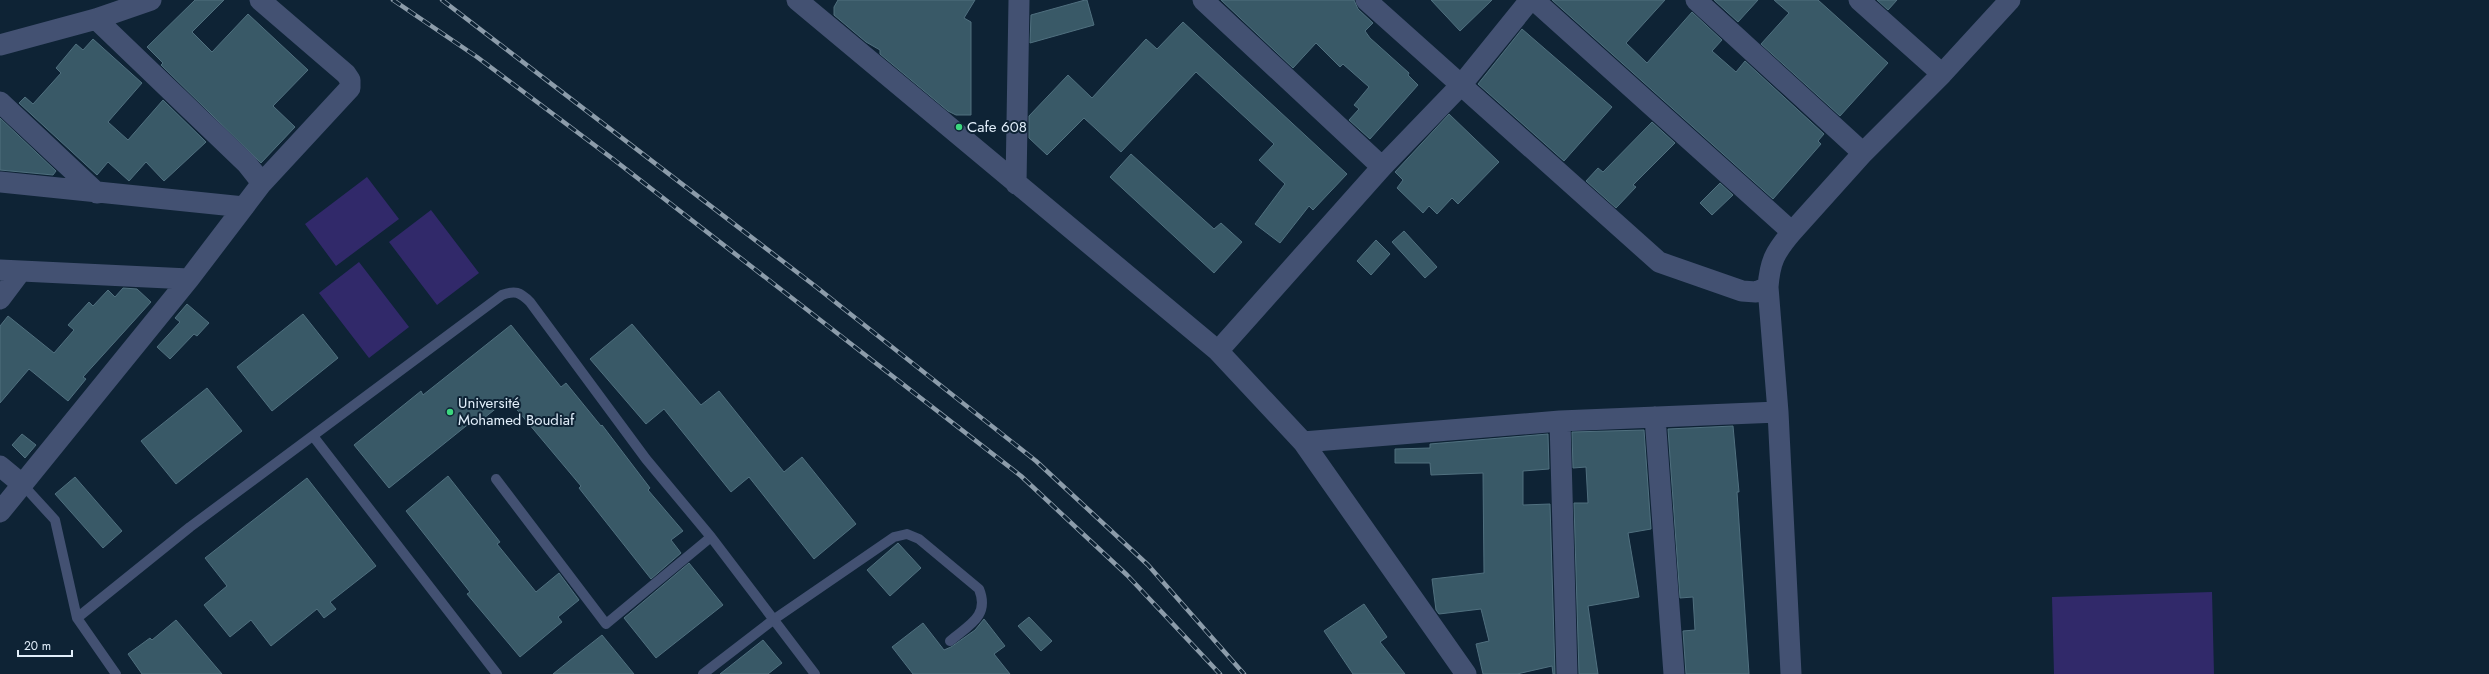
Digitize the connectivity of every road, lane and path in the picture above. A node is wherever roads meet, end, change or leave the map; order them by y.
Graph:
1 (151, 0) edge
2 (260, 0) edge
3 (797, 0) edge
4 (1019, 0) edge
5 (1203, 0) edge
6 (1366, 0) edge
7 (1530, 0) edge
8 (1534, 0) edge
9 (1696, 0) edge
10 (1859, 0) edge
11 (2010, 0) edge
12 (96, 19) junction
13 (0, 45) edge
14 (1942, 74) junction
15 (1462, 84) junction
16 (0, 102) edge
17 (1863, 153) junction
18 (1382, 167) junction
19 (0, 182) edge
20 (262, 183) junction
21 (1016, 184) junction
22 (97, 193) junction
23 (244, 207) junction
24 (1792, 232) junction
25 (0, 270) edge
26 (20, 271) junction
27 (189, 279) junction
28 (1768, 287) junction
29 (0, 299) edge
30 (1218, 351) junction
31 (1778, 412) junction
32 (1656, 416) junction
33 (1560, 421) junction
34 (313, 436) junction
35 (1303, 442) junction
36 (0, 466) edge
37 (496, 479) dead end
38 (23, 485) junction
39 (0, 512) edge
40 (711, 537) junction
41 (77, 618) junction
42 (773, 620) junction
43 (950, 641) dead end
44 (116, 674) edge
45 (497, 674) edge
46 (703, 674) edge
47 (815, 674) edge
48 (1466, 674) edge
49 (1567, 674) edge
50 (1674, 674) edge
51 (1791, 674) edge

1 - 12 street
2 - 20 street
3 - 21 street
4 - 21 street
5 - 18 street
6 - 15 street
7 - 15 street
8 - 24 street
9 - 17 street
10 - 14 street
11 - 14 street
12 - 13 street
12 - 20 street
14 - 17 street
15 - 18 street
15 - 28 street
16 - 22 street
17 - 24 street
18 - 30 street
19 - 22 street
20 - 23 street
21 - 30 street
22 - 23 street
23 - 27 street
24 - 28 street
25 - 26 street
26 - 27 street
26 - 29 street
27 - 38 street
28 - 31 street
30 - 35 street
31 - 32 street
31 - 51 street
32 - 33 street
32 - 50 street
33 - 35 street
33 - 49 street
34 - 40 lane
34 - 41 lane
34 - 45 lane
35 - 48 street
36 - 38 street
37 - 40 lane
38 - 39 street
38 - 41 lane
40 - 42 lane
41 - 44 lane
42 - 43 lane
42 - 46 lane
42 - 47 lane

